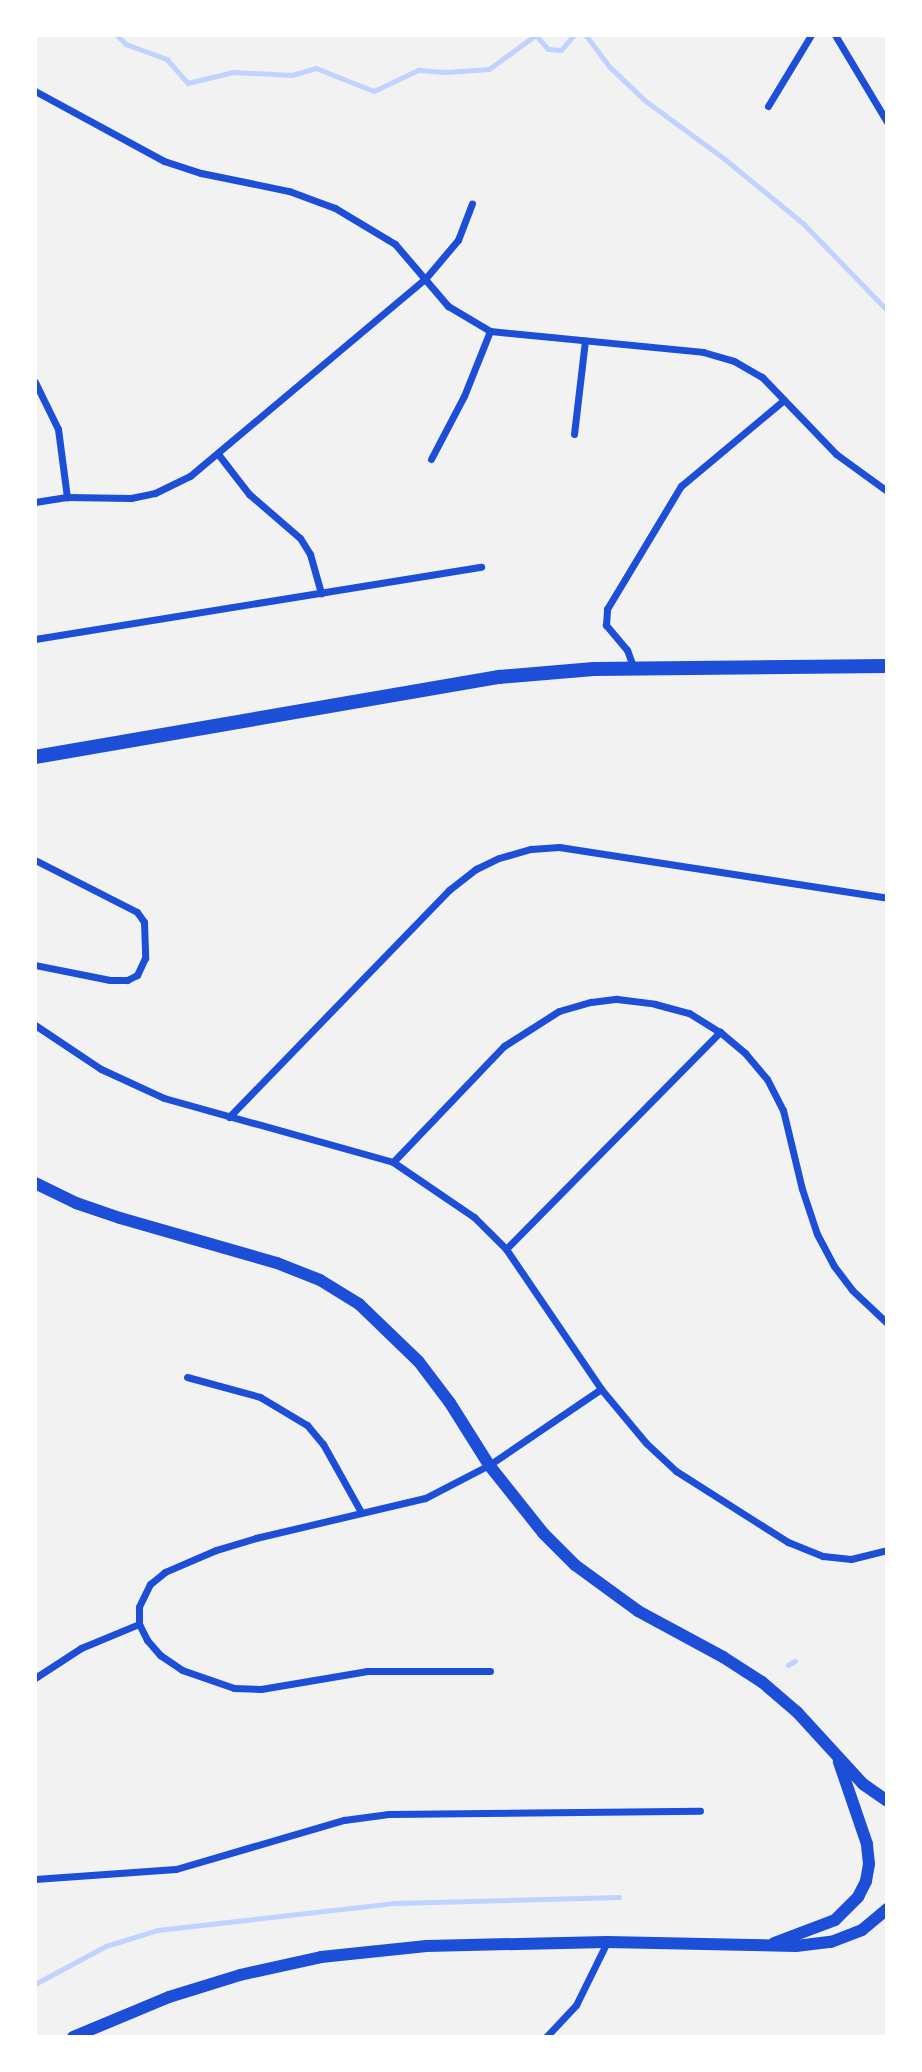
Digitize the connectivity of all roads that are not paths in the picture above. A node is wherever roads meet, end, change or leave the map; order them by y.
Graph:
1 (811, 35) edge
2 (835, 35) edge
3 (35, 90) edge
4 (768, 106) dead end
5 (887, 122) edge
6 (472, 204) dead end
7 (425, 279) junction
8 (490, 331) junction
9 (585, 341) junction
10 (35, 382) edge
11 (784, 400) junction
12 (573, 434) dead end
13 (218, 454) junction
14 (431, 460) dead end
15 (887, 491) edge
16 (67, 497) junction
17 (35, 502) edge
18 (481, 567) dead end
19 (321, 593) junction
20 (35, 639) edge
21 (887, 666) edge
22 (634, 668) junction
23 (35, 757) edge
24 (35, 860) edge
25 (887, 898) edge
26 (35, 965) edge
27 (35, 1025) edge
28 (720, 1031) junction
29 (229, 1117) junction
30 (393, 1162) junction
31 (35, 1183) edge
32 (506, 1249) junction
33 (887, 1323) edge
34 (187, 1377) dead end
35 (601, 1390) junction
36 (489, 1465) junction
37 (361, 1512) junction
38 (887, 1550) edge
39 (139, 1624) junction
40 (490, 1671) dead end
41 (35, 1678) edge
42 (836, 1754) junction
43 (887, 1801) edge
44 (700, 1811) dead end
45 (35, 1878) edge
46 (887, 1909) edge
47 (607, 1942) junction
48 (767, 1945) junction
49 (73, 2037) edge
50 (546, 2037) edge

1 - 4 street
2 - 5 street
3 - 7 street
6 - 7 street
7 - 8 street
7 - 13 street
8 - 9 street
8 - 14 street
9 - 11 street
9 - 12 street
10 - 16 street
11 - 15 street
11 - 22 street
13 - 16 street
13 - 19 street
16 - 17 street
18 - 19 street
19 - 20 street
21 - 22 main road
22 - 23 main road
24 - 26 street
25 - 29 street
27 - 29 street
28 - 30 street
28 - 32 street
28 - 33 street
29 - 30 street
30 - 32 street
31 - 36 street
32 - 35 street
34 - 37 street
35 - 36 street
35 - 38 street
36 - 37 street
36 - 42 street
37 - 39 street
39 - 40 street
39 - 41 street
42 - 43 street
42 - 48 street
44 - 45 street
46 - 48 street
47 - 48 street
47 - 49 street
47 - 50 street

